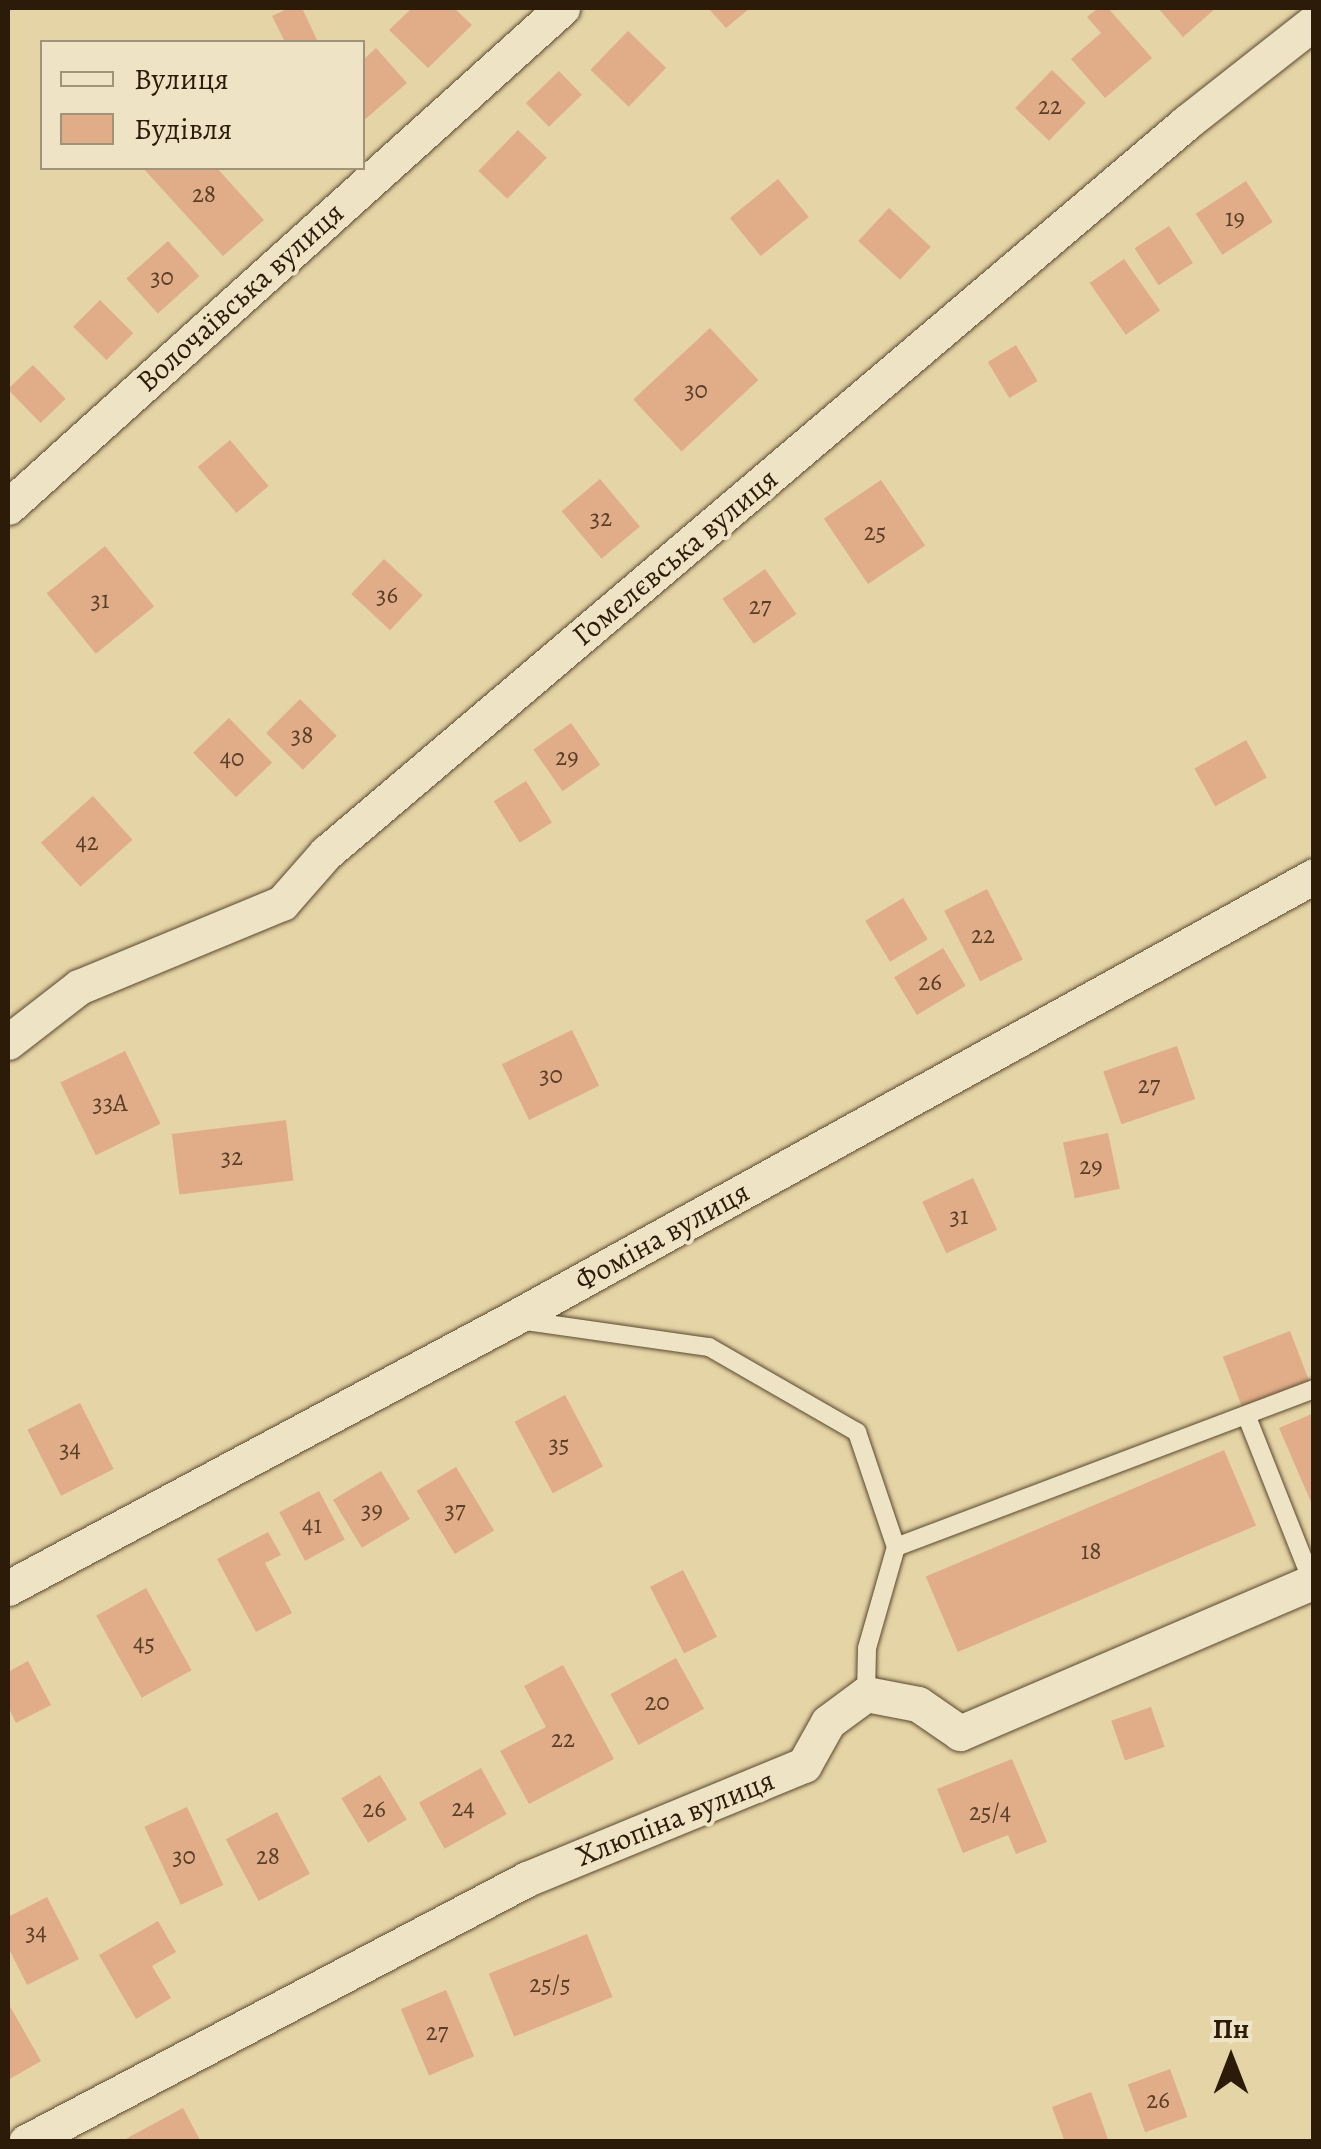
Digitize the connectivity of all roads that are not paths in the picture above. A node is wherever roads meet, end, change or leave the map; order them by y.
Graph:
1 (562, 8) edge
2 (1314, 22) edge
3 (8, 506) edge
4 (1314, 876) edge
5 (8, 1042) edge
6 (512, 1318) junction
7 (1314, 1388) edge
8 (1247, 1417) junction
9 (896, 1547) junction
10 (1313, 1582) edge
11 (8, 1588) edge
12 (866, 1694) junction
13 (26, 2142) edge

1 - 3 street, Волочаївська вулиця
2 - 5 street, Гомелєвська вулиця
4 - 6 street, Фоміна вулиця
6 - 9 lane
6 - 11 street, Фоміна вулиця
7 - 8 lane
8 - 9 lane
8 - 10 lane
9 - 12 lane
10 - 12 street
12 - 13 street, Хлюпіна вулиця

